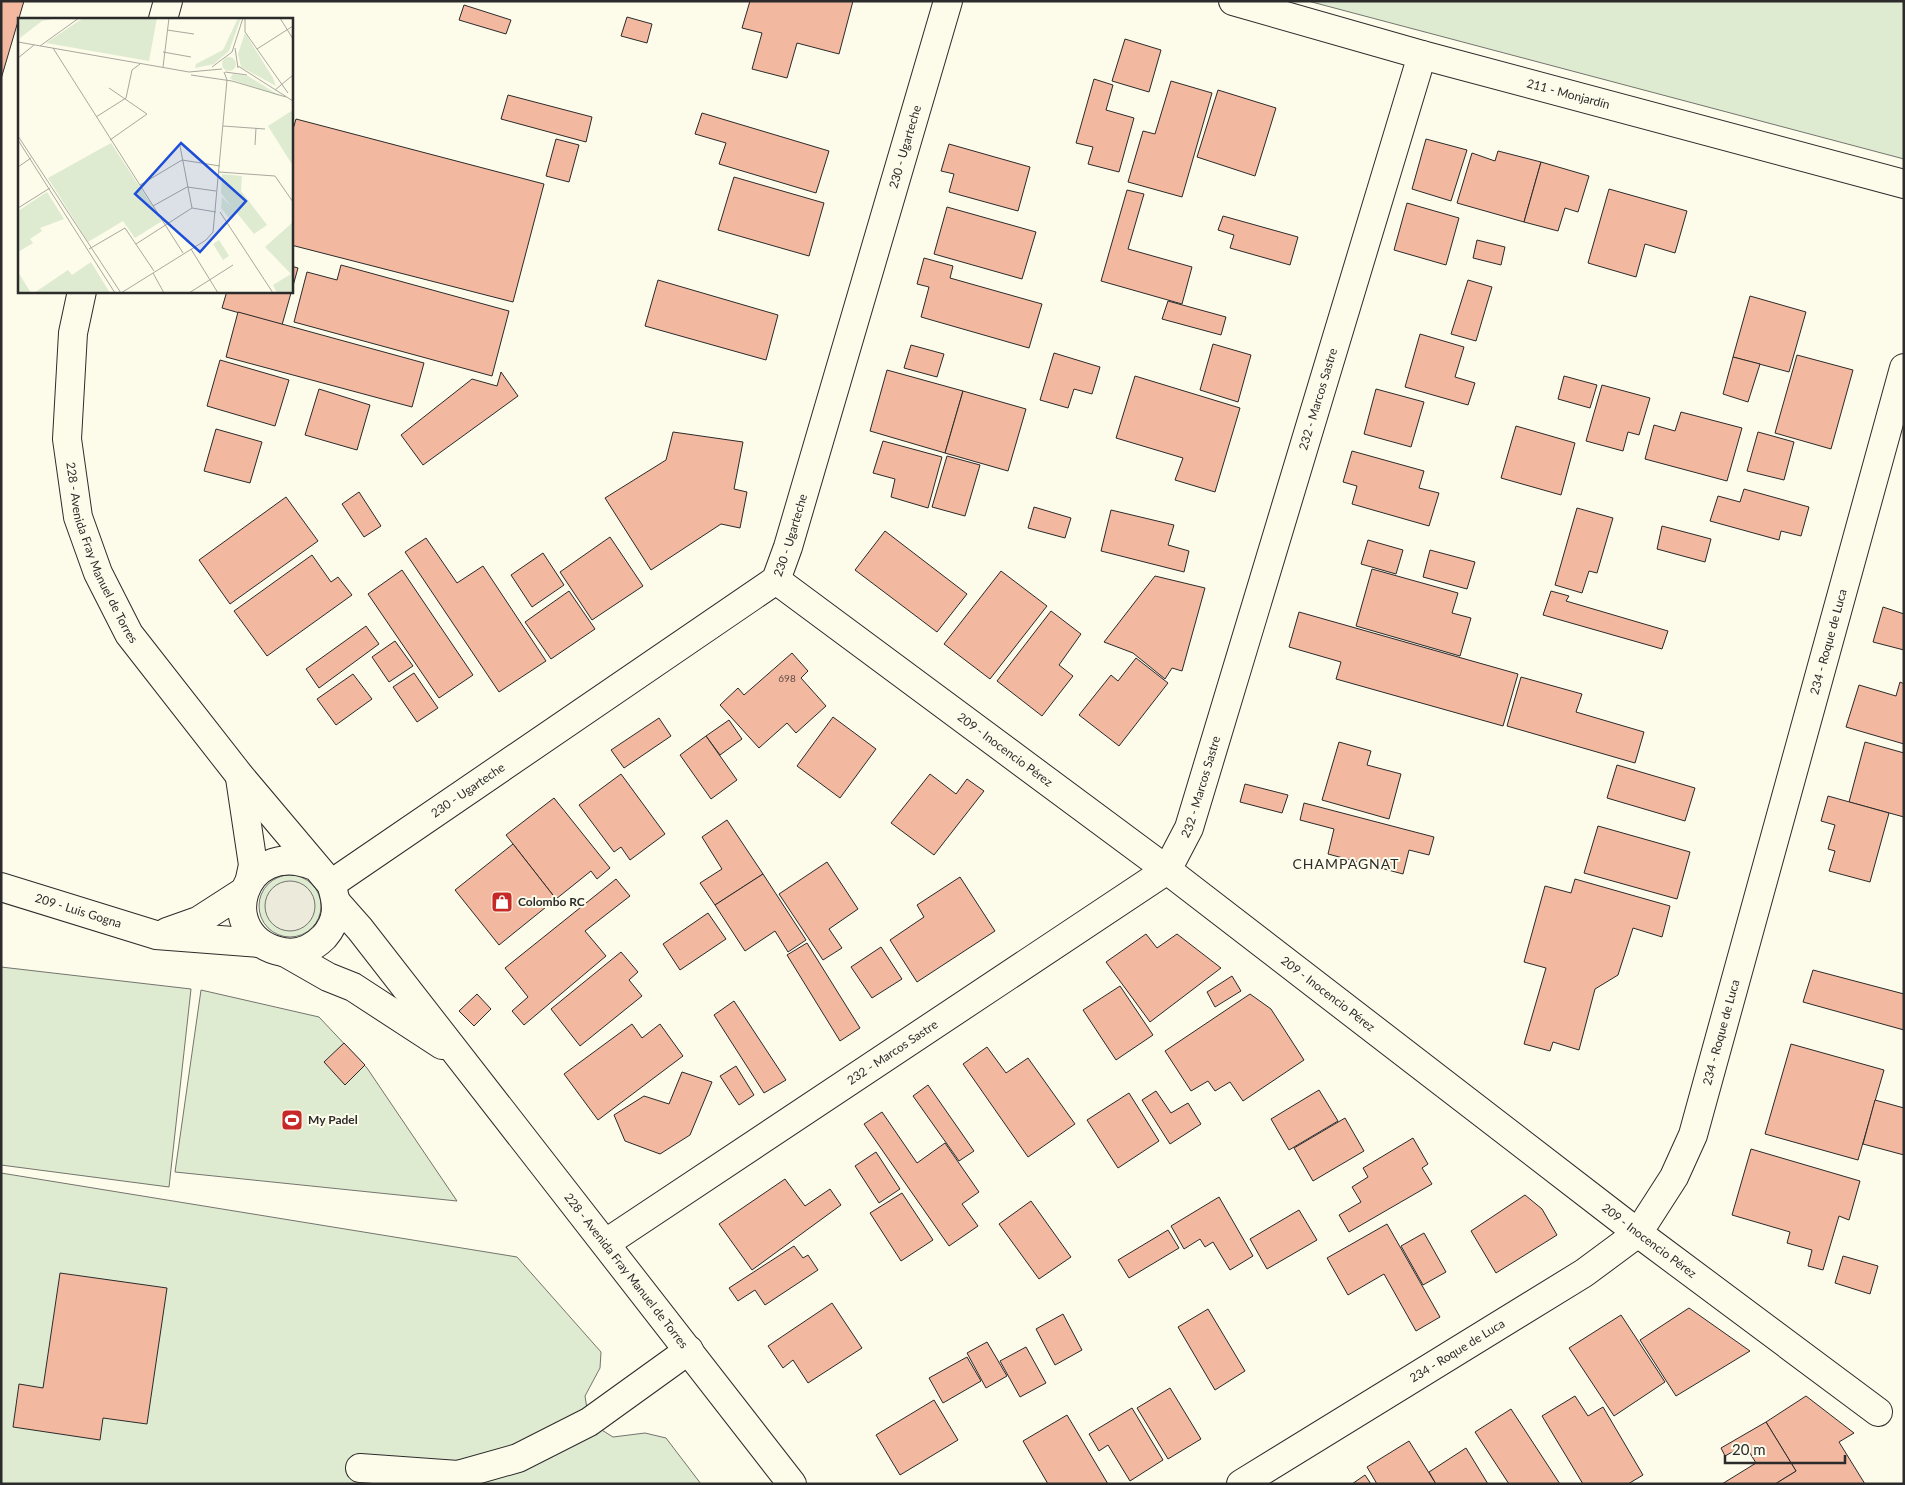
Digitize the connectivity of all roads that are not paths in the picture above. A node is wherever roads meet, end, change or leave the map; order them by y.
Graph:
1 (168, 1) edge
2 (948, 1) edge
3 (1233, 1) edge
4 (163, 18) edge
5 (1422, 55) junction
6 (1904, 184) edge
7 (82, 292) edge
8 (1904, 368) edge
9 (776, 580) junction
10 (240, 776) junction
11 (1167, 870) junction
12 (327, 884) junction
13 (247, 886) junction
14 (1, 887) edge
15 (156, 935) junction
16 (259, 943) junction
17 (286, 953) junction
18 (460, 1057) junction
19 (1638, 1233) junction
20 (606, 1244) junction
21 (689, 1350) junction
22 (1878, 1412) dead end
23 (360, 1468) dead end
24 (792, 1484) edge
25 (1241, 1484) edge

1 - 4 street
2 - 9 street, 230 - Ugarteche
3 - 5 street, 211 - Monjardín
5 - 6 street, 211 - Monjardín
5 - 11 street, 232 - Marcos Sastre
7 - 10 street, 228 - Avenida Fray Manuel de Torres
8 - 19 street, 234 - Roque de Luca
9 - 11 street, 209 - Inocencio Pérez
9 - 12 street, 230 - Ugarteche
10 - 12 street, 228 - Avenida Fray Manuel de Torres
10 - 13 street, 228 - Avenida Fray Manuel de Torres
11 - 19 street, 209 - Inocencio Pérez
11 - 20 street, 232 - Marcos Sastre
12 - 13 street
12 - 17 street
12 - 18 street, 228 - Avenida Fray Manuel de Torres
13 - 15 street
13 - 16 street
14 - 15 street, 209 - Luis Gogna
15 - 16 street, 209 - Luis Gogna
16 - 17 street
17 - 18 street, 228 - Avenida Fray Manuel de Torres
18 - 20 street, 228 - Avenida Fray Manuel de Torres
19 - 22 street, 209 - Inocencio Pérez
19 - 25 street, 234 - Roque de Luca
20 - 21 street, 228 - Avenida Fray Manuel de Torres
21 - 23 street
21 - 24 street, 228 - Avenida Fray Manuel de Torres

